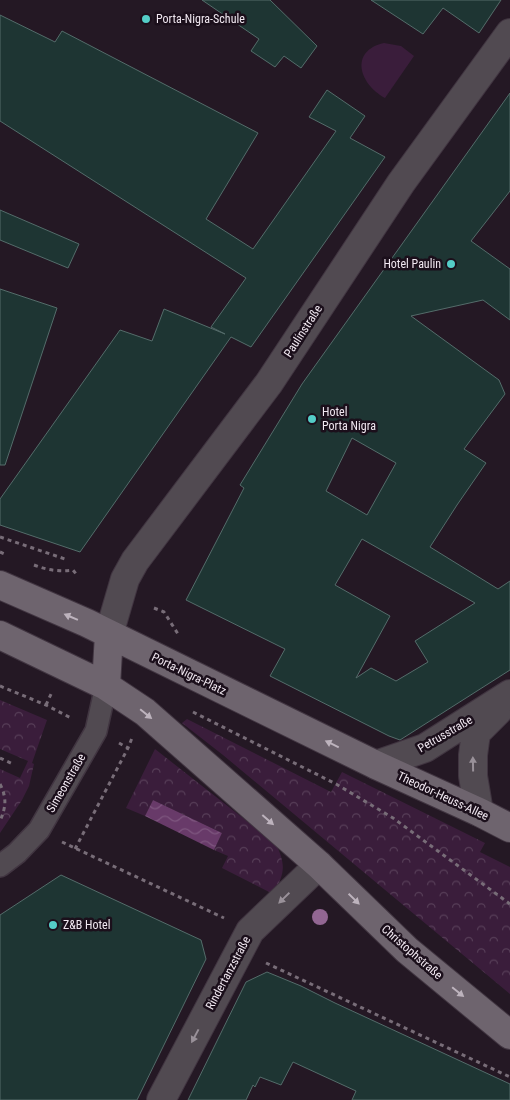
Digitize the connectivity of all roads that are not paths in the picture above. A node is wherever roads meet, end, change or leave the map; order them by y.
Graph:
1 (510, 33) edge
2 (0, 585) edge
3 (109, 634) junction
4 (0, 635) edge
5 (106, 686) junction
6 (510, 694) edge
7 (510, 700) edge
8 (376, 765) junction
9 (479, 812) junction
10 (510, 828) edge
11 (319, 865) junction
12 (0, 866) edge
13 (510, 1035) edge
14 (161, 1100) edge

1 - 3 street, Paulinstraße
3 -> 2 main road, Porta-Nigra-Platz
3 - 5 main road
8 -> 3 main road, Porta-Nigra-Platz
4 - 5 main road
5 -> 11 main road
5 - 12 street, Simeonstraße
6 - 8 street, Petrusstraße
9 -> 7 street, Petrusstraße
8 - 9 main road, Theodor-Heuss-Allee
9 - 10 main road, Theodor-Heuss-Allee
11 -> 13 main road, Christophstraße
11 -> 14 street, Rindertanzstraße

